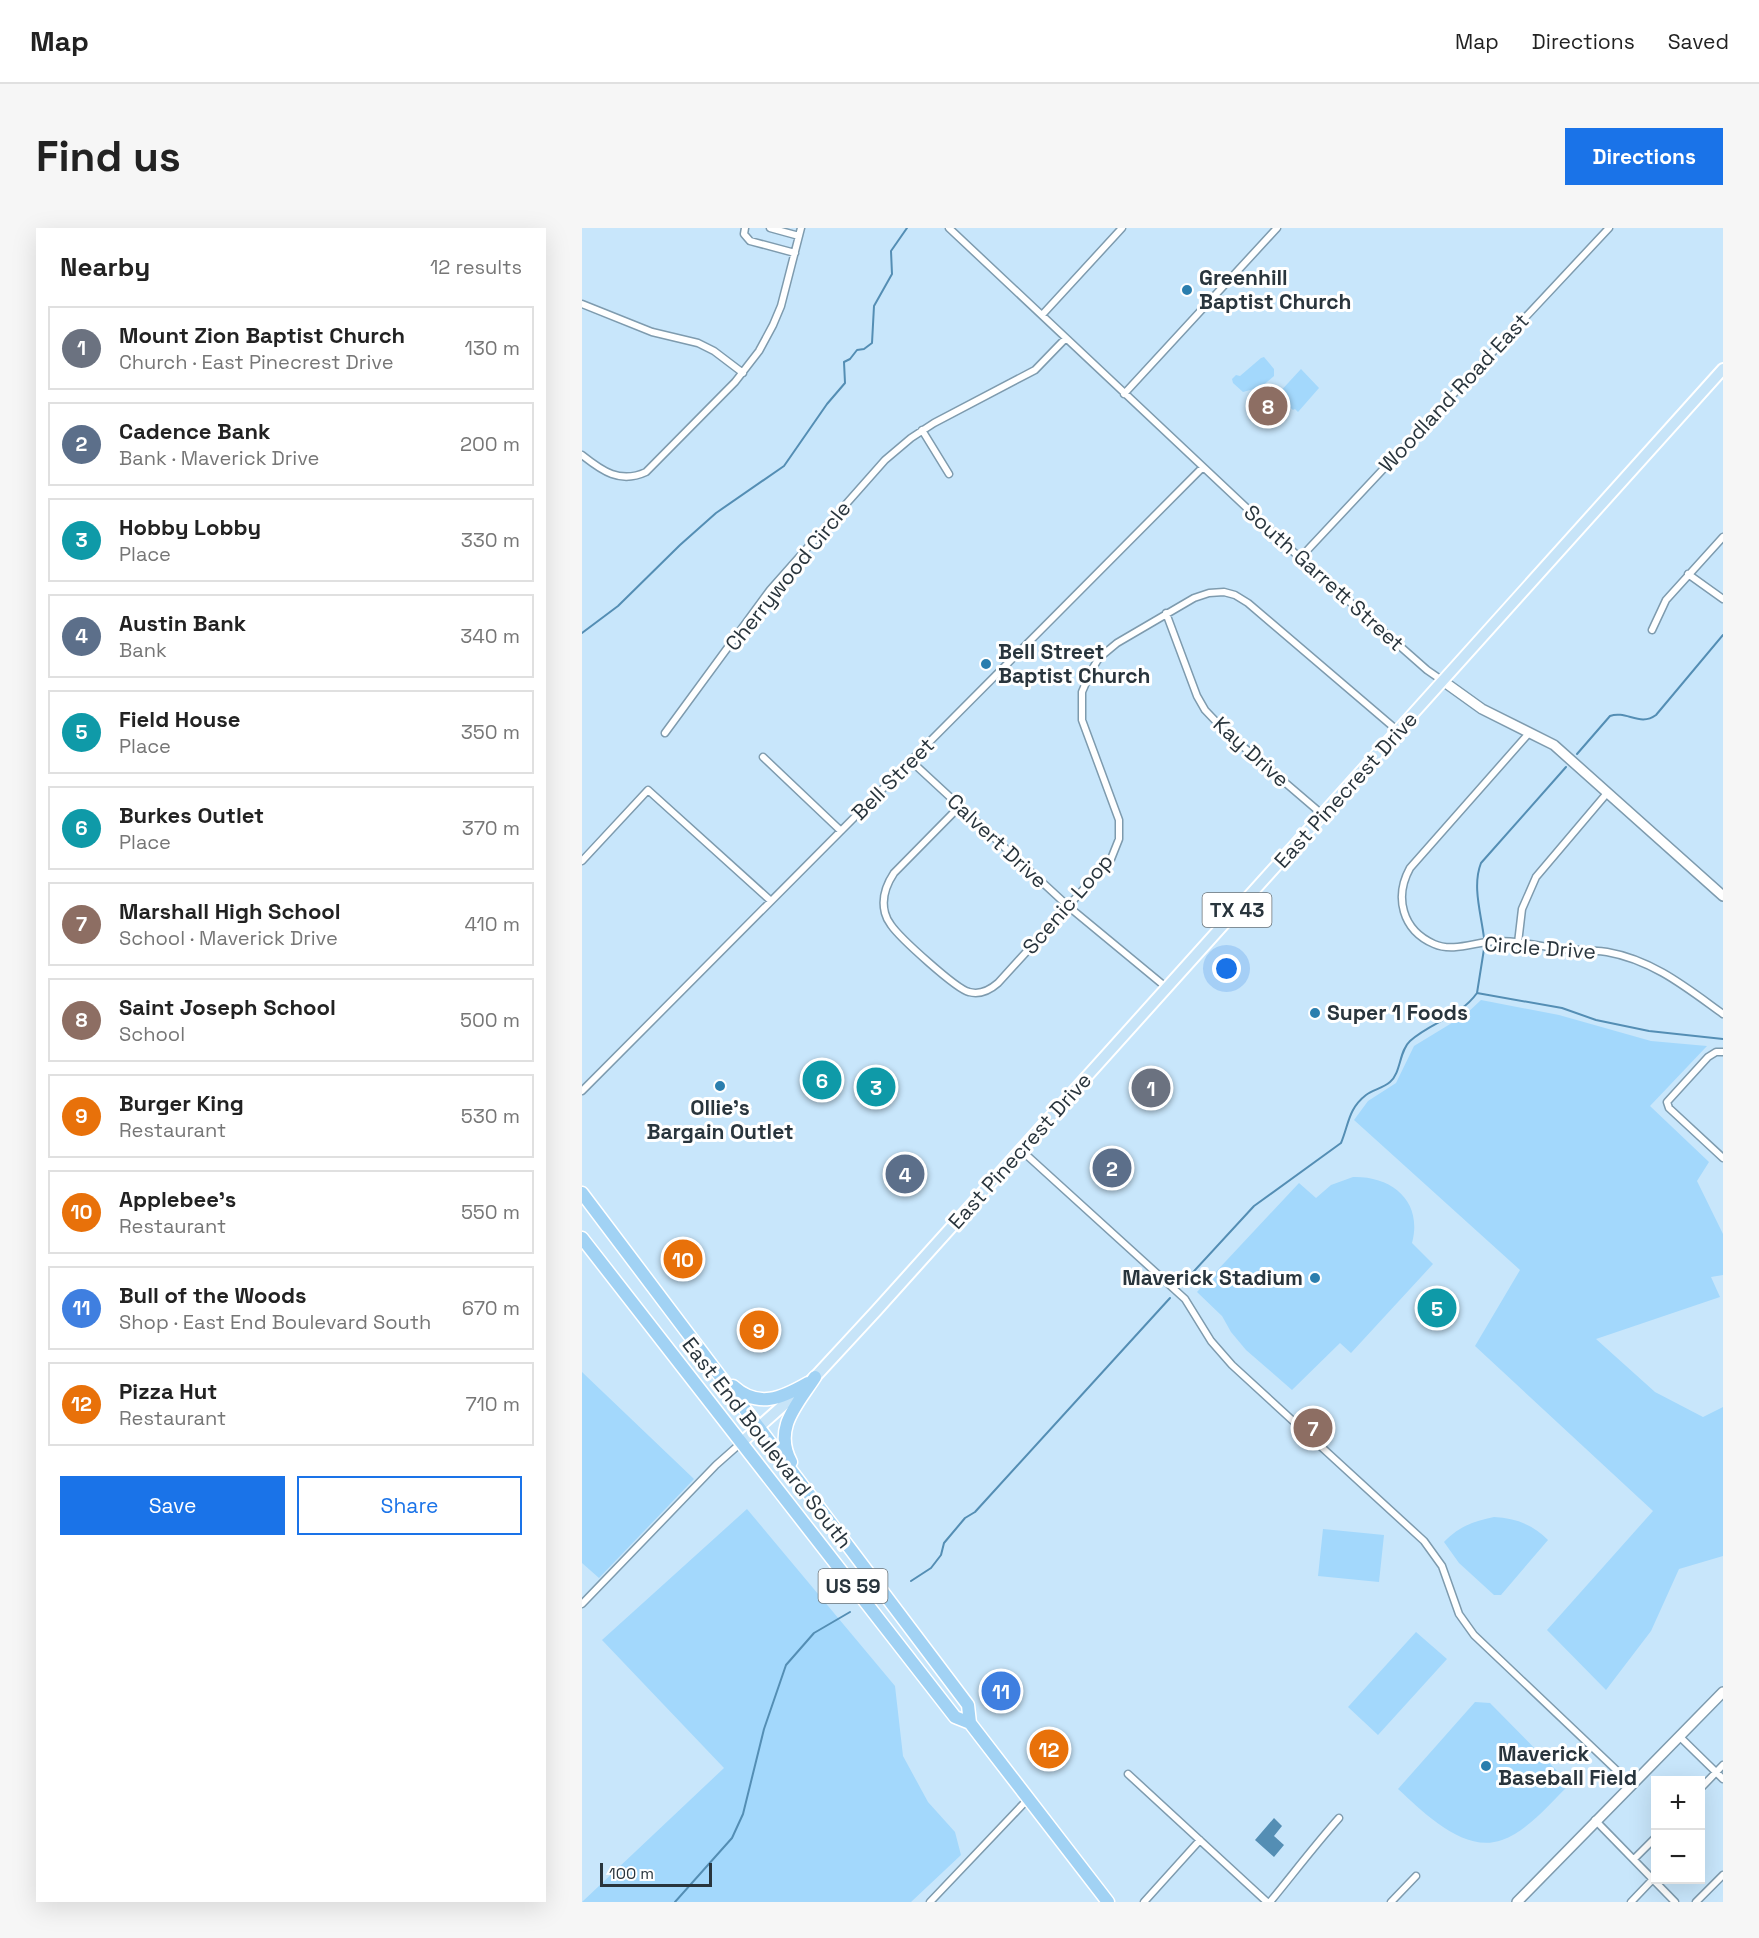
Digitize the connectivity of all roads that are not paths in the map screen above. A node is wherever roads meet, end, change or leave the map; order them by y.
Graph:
1 (745, 228) edge
2 (770, 228) edge
3 (801, 228) edge
4 (949, 228) edge
5 (1122, 228) edge
6 (1277, 228) edge
7 (1609, 228) edge
8 (799, 236) junction
9 (795, 253) junction
10 (582, 304) edge
11 (1042, 315) junction
12 (1066, 338) junction
13 (1723, 369) edge
14 (743, 373) junction
15 (1124, 394) junction
16 (922, 430) junction
17 (582, 455) edge
18 (1203, 466) junction
19 (949, 474) dead end
20 (1723, 537) edge
21 (1300, 558) junction
22 (1688, 574) junction
23 (1723, 599) edge
24 (1166, 613) junction
25 (1652, 630) dead end
26 (1443, 681) junction
27 (1398, 731) junction
28 (1530, 732) junction
29 (665, 733) dead end
30 (764, 758) dead end
31 (911, 761) junction
32 (1608, 792) junction
33 (960, 806) junction
34 (1323, 815) junction
35 (841, 831) junction
36 (582, 861) edge
37 (1723, 896) edge
38 (771, 901) junction
39 (1069, 907) junction
40 (1518, 943) junction
41 (1167, 988) junction
42 (1723, 1014) edge
43 (1722, 1052) edge
44 (582, 1091) edge
45 (1021, 1149) junction
46 (1723, 1158) edge
47 (582, 1193) edge
48 (582, 1238) edge
49 (717, 1371) junction
50 (812, 1380) junction
51 (759, 1429) junction
52 (742, 1442) junction
53 (802, 1485) junction
54 (582, 1604) edge
55 (1723, 1692) edge
56 (970, 1723) junction
57 (1679, 1736) junction
58 (1723, 1765) edge
59 (1716, 1773) junction
60 (1128, 1774) dead end
61 (1723, 1779) edge
62 (1631, 1784) junction
63 (1705, 1785) edge
64 (1028, 1798) junction
65 (1339, 1818) dead end
66 (1595, 1820) junction
67 (1200, 1840) junction
68 (1651, 1842) edge
69 (1634, 1859) junction
70 (1723, 1875) edge
71 (1416, 1876) dead end
72 (1651, 1877) edge
73 (1651, 1881) edge
74 (1658, 1884) edge
75 (930, 1902) edge
76 (1108, 1902) edge
77 (1144, 1902) edge
78 (1268, 1902) edge
79 (1391, 1902) edge
80 (1517, 1902) edge
81 (1631, 1902) edge
82 (1675, 1902) edge
83 (1696, 1902) edge

1 - 9 street
2 - 8 street
3 - 8 street
4 - 11 street, South Garrett Street
5 - 11 street
6 - 15 street
7 - 21 street, Woodland Road East
8 - 9 street
9 - 14 street
10 - 14 street
11 - 12 street, South Garrett Street
12 - 15 street, South Garrett Street
12 - 16 street, Cherrywood Circle
13 - 26 main road, East Pinecrest Drive / TX 43
14 - 17 street
15 - 18 street, South Garrett Street
16 - 19 street
16 - 29 street, Cherrywood Circle
18 - 21 street, South Garrett Street
18 - 31 street, Bell Street
20 - 22 street
21 - 26 street, South Garrett Street
22 - 23 street
22 - 25 street
24 - 27 street, Scenic Loop
24 - 34 street, Kay Drive
24 - 39 street, Scenic Loop
26 - 27 main road, East Pinecrest Drive / TX 43
26 - 28 street, South Garrett Street
27 - 34 main road, East Pinecrest Drive / TX 43
28 - 32 street, South Garrett Street
28 - 40 street, Circle Drive
30 - 35 street
31 - 33 street, Calvert Drive
31 - 35 street, Bell Street
32 - 37 street, South Garrett Street
32 - 40 street
33 - 39 street, Calvert Drive
33 - 39 street, Scenic Loop
34 - 41 main road, East Pinecrest Drive / TX 43
35 - 38 street, Bell Street
36 - 38 street
38 - 44 street, Bell Street
39 - 41 street, Calvert Drive
40 - 42 street, Circle Drive
41 - 45 main road, East Pinecrest Drive / TX 43
43 - 46 street
45 - 50 main road, East Pinecrest Drive / TX 43
45 - 62 street
47 - 49 highway, East End Boulevard South / US 59
48 - 52 highway, East End Boulevard South / US 59
49 - 50 highway
49 - 51 highway, East End Boulevard South / US 59
50 - 51 main road, East Pinecrest Drive / TX 43
50 - 53 highway
51 - 52 main road, East Pinecrest Drive / TX 43
51 - 53 highway, East End Boulevard South / US 59
52 - 54 street
52 - 56 highway, East End Boulevard South / US 59
53 - 56 highway, East End Boulevard South / US 59
55 - 57 street
56 - 64 highway, East End Boulevard South / US 59
57 - 59 street
57 - 62 street
58 - 59 street
59 - 61 street
59 - 63 street
60 - 67 street
62 - 66 street
64 - 75 street
64 - 76 highway, East End Boulevard South / US 59
65 - 78 street
66 - 69 street
66 - 80 street
67 - 77 street
67 - 78 street
68 - 69 street
69 - 72 street
70 - 83 street
71 - 79 street
73 - 81 street
74 - 82 street

